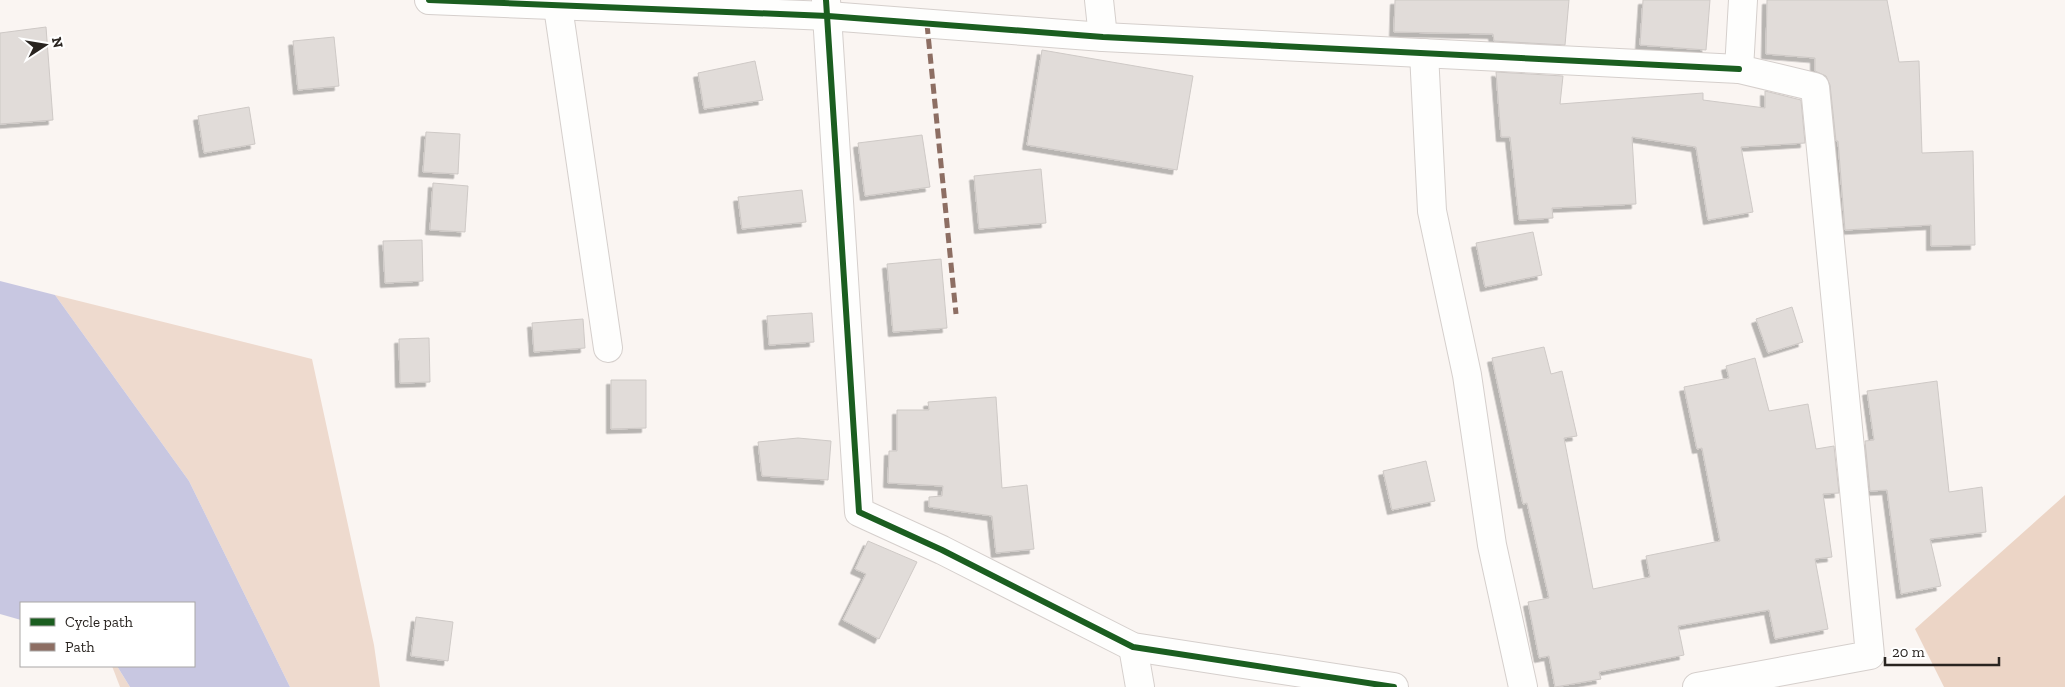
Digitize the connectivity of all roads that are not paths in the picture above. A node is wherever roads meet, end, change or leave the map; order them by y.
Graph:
1 (429, 0) edge
2 (1099, 0) edge
3 (1742, 0) edge
4 (557, 2) edge
5 (827, 8) edge
6 (1103, 37) junction
7 (1424, 53) junction
8 (1739, 70) junction
9 (608, 348) dead end
10 (1133, 647) junction
11 (1140, 687) edge
12 (1394, 687) edge
13 (1523, 687) edge
14 (1696, 687) edge

1 - 4 street
2 - 6 street
3 - 8 street
4 - 5 street
4 - 9 street
5 - 6 street
5 - 10 street
6 - 7 street
7 - 8 street
7 - 13 street
8 - 14 street
10 - 11 street
10 - 12 street

